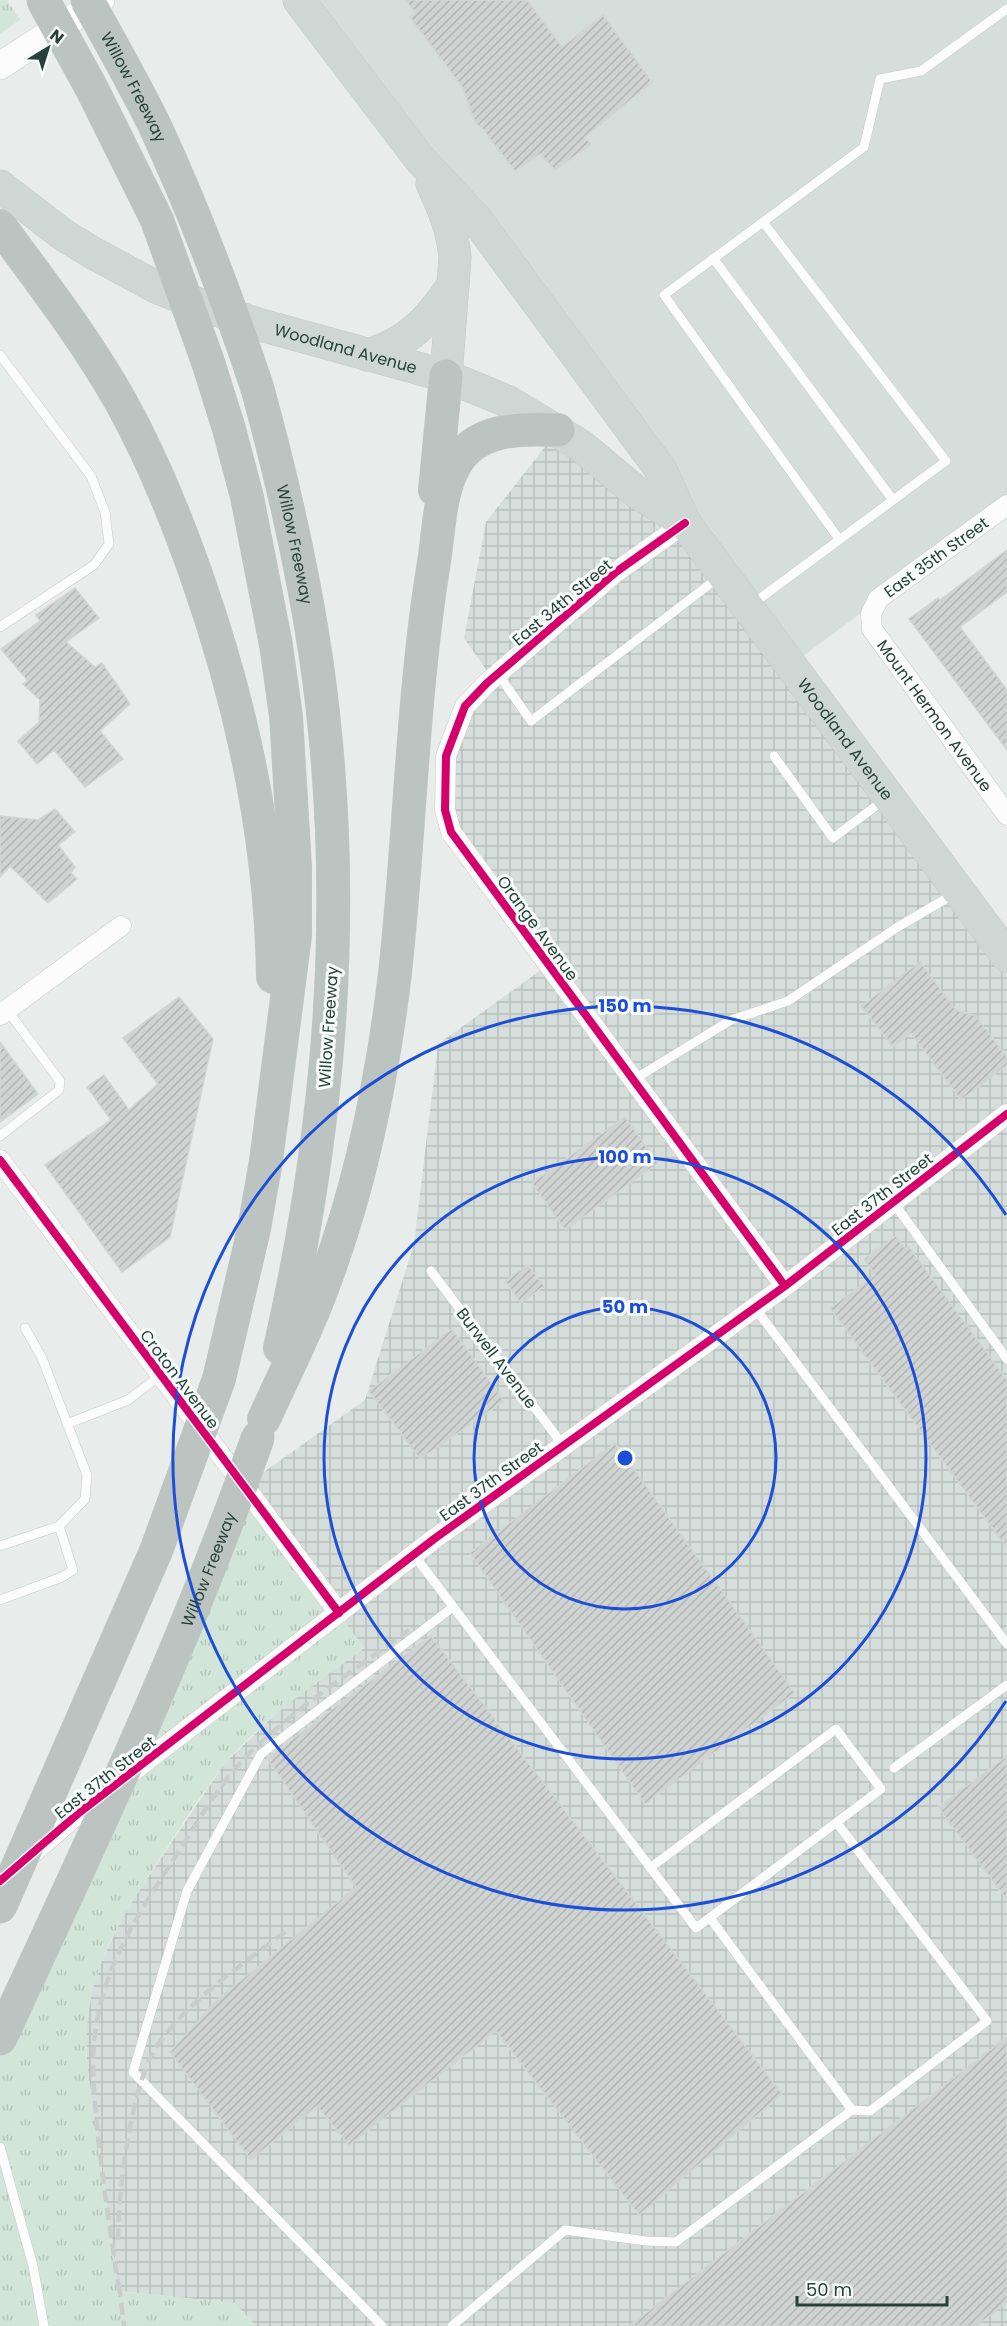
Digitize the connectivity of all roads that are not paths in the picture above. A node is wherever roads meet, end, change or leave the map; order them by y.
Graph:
1 (43, 0) edge
2 (87, 0) edge
3 (101, 0) edge
4 (299, 0) edge
5 (1007, 9) edge
6 (0, 66) edge
7 (419, 158) junction
8 (4, 186) edge
9 (762, 222) junction
10 (0, 226) edge
11 (713, 258) junction
12 (453, 285) junction
13 (0, 355) edge
14 (367, 355) junction
15 (446, 376) junction
16 (558, 430) junction
17 (893, 500) junction
18 (1007, 506) edge
19 (685, 523) junction
20 (839, 539) junction
21 (723, 574) junction
22 (430, 585) junction
23 (748, 607) junction
24 (871, 614) joint
25 (0, 627) edge
26 (492, 678) junction
27 (774, 756) dead end
28 (889, 797) junction
29 (1006, 812) edge
30 (958, 891) junction
31 (121, 926) dead end
32 (1007, 956) edge
33 (3, 1012) edge
34 (633, 1080) junction
35 (275, 1083) junction
36 (1007, 1114) edge
37 (0, 1136) edge
38 (0, 1160) edge
39 (893, 1202) junction
40 (431, 1271) dead end
41 (785, 1286) junction
42 (755, 1308) junction
43 (26, 1328) dead end
44 (1007, 1359) edge
45 (161, 1375) junction
46 (67, 1424) junction
47 (261, 1428) junction
48 (563, 1445) junction
49 (59, 1526) junction
50 (0, 1546) edge
51 (414, 1555) junction
52 (0, 1600) edge
53 (453, 1607) junction
54 (339, 1613) junction
55 (1007, 1644) edge
56 (1007, 1685) edge
57 (894, 1768) dead end
58 (837, 1823) junction
59 (650, 1868) junction
60 (0, 1881) edge
61 (0, 1907) edge
62 (710, 1918) junction
63 (0, 2039) edge
64 (852, 2110) junction
65 (0, 2147) edge
66 (44, 2326) edge
67 (382, 2326) edge
68 (452, 2326) edge

1 - 35 highway, bridge
2 - 47 highway, Willow Freeway, bridge
3 - 6 main road
4 - 7 main road, Woodland Avenue
5 - 9 lane
7 - 12 main road
7 - 19 main road, Woodland Avenue
8 - 14 main road, Woodland Avenue
9 - 11 lane
9 - 17 lane
10 - 35 highway
11 - 17 lane
11 - 20 lane
12 - 14 main road
12 - 15 main road
13 - 25 lane
14 - 15 main road, Woodland Avenue
15 - 16 main road, Woodland Avenue
15 - 22 highway
16 - 19 main road, Woodland Avenue
16 - 22 highway
17 - 20 lane
18 - 24 street, East 35th Street
19 - 21 main road, Woodland Avenue
19 - 26 street, East 34th Street
20 - 23 lane
21 - 23 main road, Woodland Avenue
21 - 26 lane
22 - 47 highway
23 - 28 main road, Woodland Avenue
24 - 29 street, Mount Hermon Avenue
26 - 34 street, Orange Avenue
27 - 28 lane
28 - 30 main road, Woodland Avenue
30 - 32 main road, Woodland Avenue
30 - 34 lane
31 - 33 street
33 - 37 lane
34 - 41 street, Orange Avenue
35 - 61 highway, bridge
36 - 39 street, East 37th Street
38 - 45 street, Croton Avenue
39 - 41 street, East 37th Street
39 - 44 lane
40 - 48 lane, Burwell Avenue
41 - 42 street, East 37th Street
42 - 48 street, East 37th Street
42 - 55 lane
43 - 46 lane
45 - 46 lane
45 - 54 street, Croton Avenue
46 - 49 lane
47 - 63 highway, Willow Freeway, bridge
48 - 51 street, East 37th Street
49 - 50 lane
49 - 52 lane
51 - 53 lane
51 - 54 street, East 37th Street
53 - 59 lane
53 - 67 lane
54 - 60 street, East 37th Street
56 - 57 lane
58 - 59 lane
58 - 62 lane
58 - 64 lane
59 - 62 lane
62 - 64 lane
64 - 68 lane
65 - 66 lane

